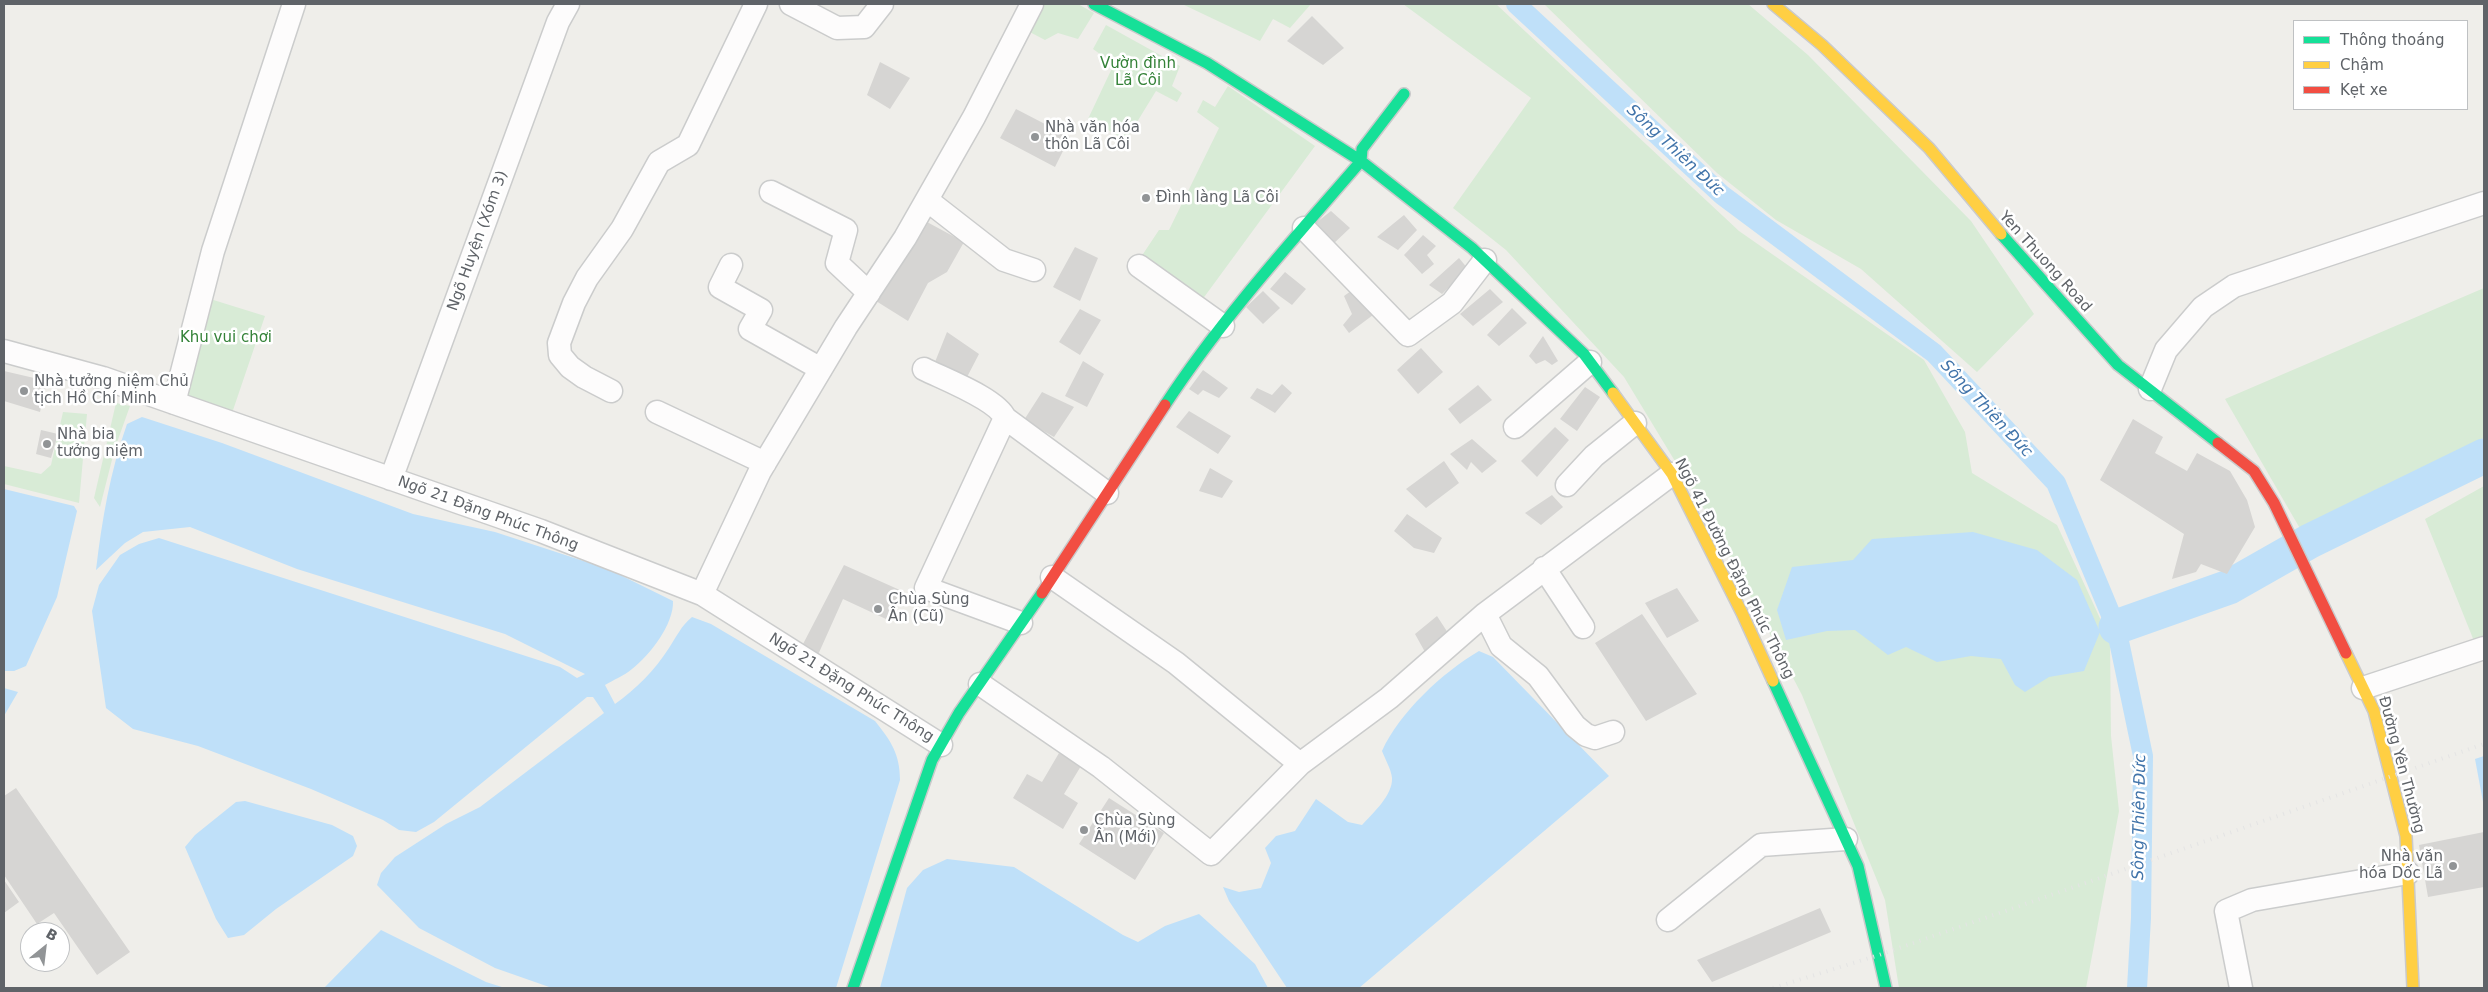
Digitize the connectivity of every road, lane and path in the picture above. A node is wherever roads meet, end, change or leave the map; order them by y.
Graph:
1 (294, 4) edge
2 (568, 4) edge
3 (756, 4) edge
4 (791, 4) edge
5 (882, 4) edge
6 (1032, 4) edge
7 (1094, 4) edge
8 (1773, 4) edge
9 (1404, 94) dead end
10 (1361, 162) junction
11 (771, 192) dead end
12 (927, 200) junction
13 (2484, 203) edge
14 (1304, 228) junction
15 (1485, 260) junction
16 (731, 265) dead end
17 (1139, 266) dead end
18 (1034, 270) dead end
19 (869, 293) junction
20 (1223, 326) junction
21 (4, 351) edge
22 (1590, 362) junction
23 (822, 369) junction
24 (924, 369) dead end
25 (2150, 389) junction
26 (611, 391) dead end
27 (174, 403) junction
28 (657, 412) dead end
29 (1005, 418) junction
30 (1635, 423) junction
31 (1515, 427) dead end
32 (765, 463) junction
33 (1672, 474) junction
34 (391, 479) junction
35 (1567, 485) dead end
36 (1107, 493) junction
37 (2291, 537) joint
38 (1544, 568) junction
39 (1052, 577) junction
40 (702, 594) junction
41 (1485, 614) junction
42 (1022, 623) junction
43 (1583, 627) dead end
44 (2484, 648) edge
45 (980, 684) junction
46 (2363, 688) junction
47 (1613, 732) dead end
48 (941, 745) junction
49 (1300, 764) junction
50 (1846, 839) junction
51 (2408, 873) junction
52 (1668, 920) dead end
53 (853, 988) edge
54 (1886, 988) edge
55 (2241, 988) edge
56 (2413, 988) edge

1 - 27 street
2 - 34 street, Ngõ Huyện (Xóm 3)
3 - 26 street
4 - 5 street
6 - 12 street
7 - 10 street, Ngõ 41 Đường Đặng Phúc Thông
8 - 25 street, Yen Thuong Road
9 - 10 street
10 - 14 street
10 - 15 street, Ngõ 41 Đường Đặng Phúc Thông
11 - 19 street
12 - 18 street
12 - 19 street
13 - 25 street
14 - 15 street
14 - 20 street
15 - 22 street, Ngõ 41 Đường Đặng Phúc Thông
16 - 23 street
17 - 20 street
19 - 23 street
20 - 36 street
21 - 27 street, Ngõ 21 Đặng Phúc Thông
22 - 30 street, Ngõ 41 Đường Đặng Phúc Thông
22 - 31 street
23 - 32 street
24 - 29 street
25 - 37 street, Yen Thuong Road
27 - 34 street, Ngõ 21 Đặng Phúc Thông
28 - 32 street
29 - 36 street
29 - 42 street
30 - 33 street, Ngõ 41 Đường Đặng Phúc Thông
30 - 35 street
32 - 40 street
33 - 38 street
33 - 50 street, Ngõ 41 Đường Đặng Phúc Thông
34 - 40 street, Ngõ 21 Đặng Phúc Thông
36 - 39 street
37 - 46 street, Đường Yên Thường
38 - 41 street
38 - 43 street
39 - 42 street
39 - 49 street
40 - 48 street, Ngõ 21 Đặng Phúc Thông
41 - 47 street
41 - 49 street
42 - 45 street
44 - 46 street
45 - 48 street
45 - 49 street
46 - 51 street, Đường Yên Thường
48 - 53 street
50 - 52 street
50 - 54 street, Ngõ 41 Đường Đặng Phúc Thông
51 - 55 street
51 - 56 street, Đường Yên Thường

